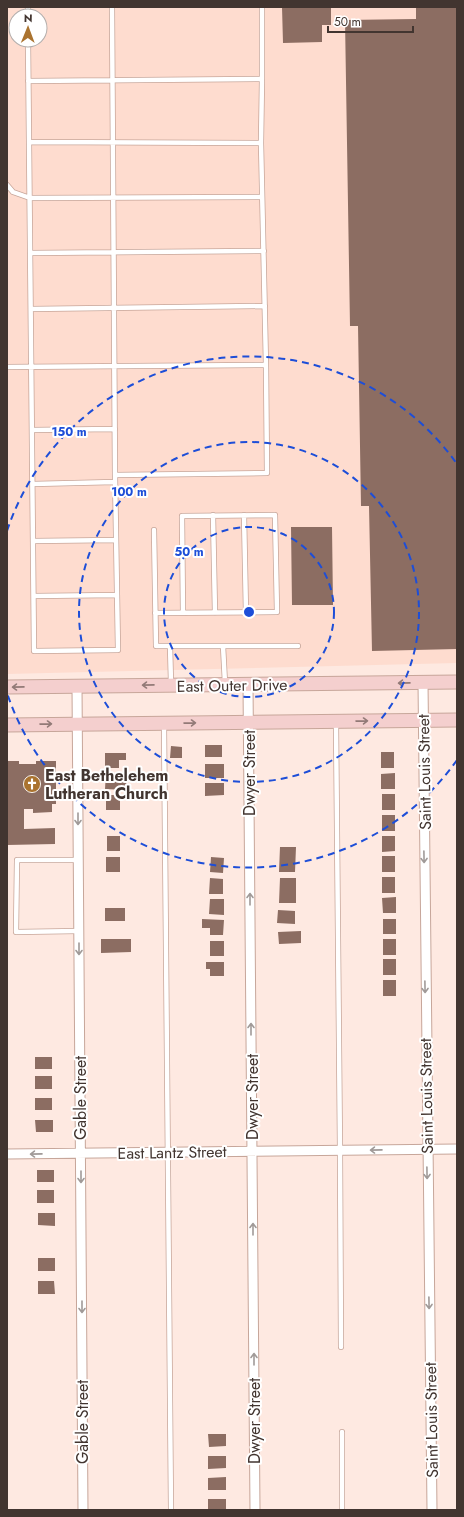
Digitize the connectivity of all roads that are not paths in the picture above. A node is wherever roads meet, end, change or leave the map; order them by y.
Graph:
1 (112, 7) edge
2 (262, 7) edge
3 (28, 48) edge
4 (262, 79) junction
5 (28, 81) junction
6 (113, 81) junction
7 (29, 142) junction
8 (113, 143) junction
9 (262, 143) junction
10 (7, 185) edge
11 (113, 197) junction
12 (262, 197) junction
13 (30, 198) junction
14 (264, 251) junction
15 (114, 252) junction
16 (30, 253) junction
17 (265, 306) junction
18 (114, 308) junction
19 (31, 309) junction
20 (266, 364) junction
21 (32, 366) junction
22 (114, 366) junction
23 (7, 367) edge
24 (115, 429) junction
25 (32, 430) junction
26 (115, 475) junction
27 (115, 482) junction
28 (33, 484) junction
29 (213, 515) junction
30 (244, 515) junction
31 (154, 530) dead end
32 (116, 540) junction
33 (33, 541) junction
34 (117, 595) junction
35 (34, 596) junction
36 (246, 612) junction
37 (155, 613) junction
38 (183, 613) junction
39 (215, 613) junction
40 (170, 646) junction
41 (224, 646) junction
42 (298, 646) dead end
43 (423, 682) junction
44 (457, 682) edge
45 (248, 684) junction
46 (171, 685) junction
47 (225, 685) junction
48 (77, 686) junction
49 (7, 687) edge
50 (423, 720) junction
51 (457, 720) edge
52 (336, 721) junction
53 (249, 722) junction
54 (164, 723) junction
55 (77, 724) junction
56 (7, 725) edge
57 (78, 860) junction
58 (79, 931) junction
59 (427, 1149) junction
60 (457, 1149) edge
61 (340, 1150) junction
62 (252, 1151) junction
63 (168, 1152) junction
64 (80, 1153) junction
65 (7, 1154) edge
66 (341, 1347) dead end
67 (342, 1432) dead end
68 (83, 1510) edge
69 (171, 1510) edge
70 (255, 1510) edge
71 (342, 1510) edge
72 (432, 1510) edge

1 - 6 lane
2 - 4 lane
3 - 5 lane
4 - 6 lane
4 - 9 lane
5 - 6 lane
5 - 7 lane
6 - 8 lane
7 - 8 lane
7 - 13 lane
8 - 9 lane
8 - 11 lane
9 - 12 lane
10 - 13 lane
11 - 12 lane
11 - 13 lane
11 - 15 lane
12 - 14 lane
13 - 16 lane
14 - 15 lane
14 - 17 lane
15 - 16 lane
15 - 18 lane
16 - 19 lane
17 - 18 lane
17 - 20 lane
18 - 19 lane
18 - 22 lane
19 - 21 lane
20 - 22 lane
20 - 26 lane
21 - 22 lane
21 - 23 lane
21 - 25 lane
22 - 24 lane
24 - 25 lane
24 - 26 lane
25 - 28 lane
26 - 27 lane
27 - 28 lane
27 - 32 lane
28 - 33 lane
29 - 30 lane
29 - 38 lane
29 - 39 lane
30 - 36 lane
30 - 36 lane
31 - 37 lane
32 - 33 lane
32 - 34 lane
33 - 35 lane
34 - 35 lane
34 - 35 lane
36 - 39 lane
37 - 38 lane
37 - 40 lane
38 - 39 lane
40 - 41 lane
40 - 46 lane
41 - 42 lane
41 - 47 lane
43 - 44 main road, East Outer Drive
43 -> 45 main road, East Outer Drive
43 - 50 street, Saint Louis Street
45 - 47 main road, East Outer Drive
45 - 53 street, Dwyer Street
46 - 47 main road, East Outer Drive
46 -> 48 main road, East Outer Drive
48 -> 49 main road, East Outer Drive
48 - 55 street, Gable Street
50 - 51 main road
52 -> 50 main road
50 -> 59 street, Saint Louis Street
52 - 53 main road
52 - 61 lane
54 -> 53 main road
62 -> 53 street, Dwyer Street
54 - 55 main road
54 - 63 lane
56 -> 55 main road
55 -> 57 street, Gable Street
57 - 58 street, Gable Street
57 - 58 lane
58 -> 64 street, Gable Street
59 - 60 street, East Lantz Street
59 -> 61 street, East Lantz Street
59 -> 72 street, Saint Louis Street
61 - 62 street, East Lantz Street
61 - 66 lane
62 - 63 street, East Lantz Street
70 -> 62 street, Dwyer Street
63 - 64 street, East Lantz Street
63 - 69 lane
64 -> 65 street, East Lantz Street
64 -> 68 street, Gable Street
67 - 71 lane

